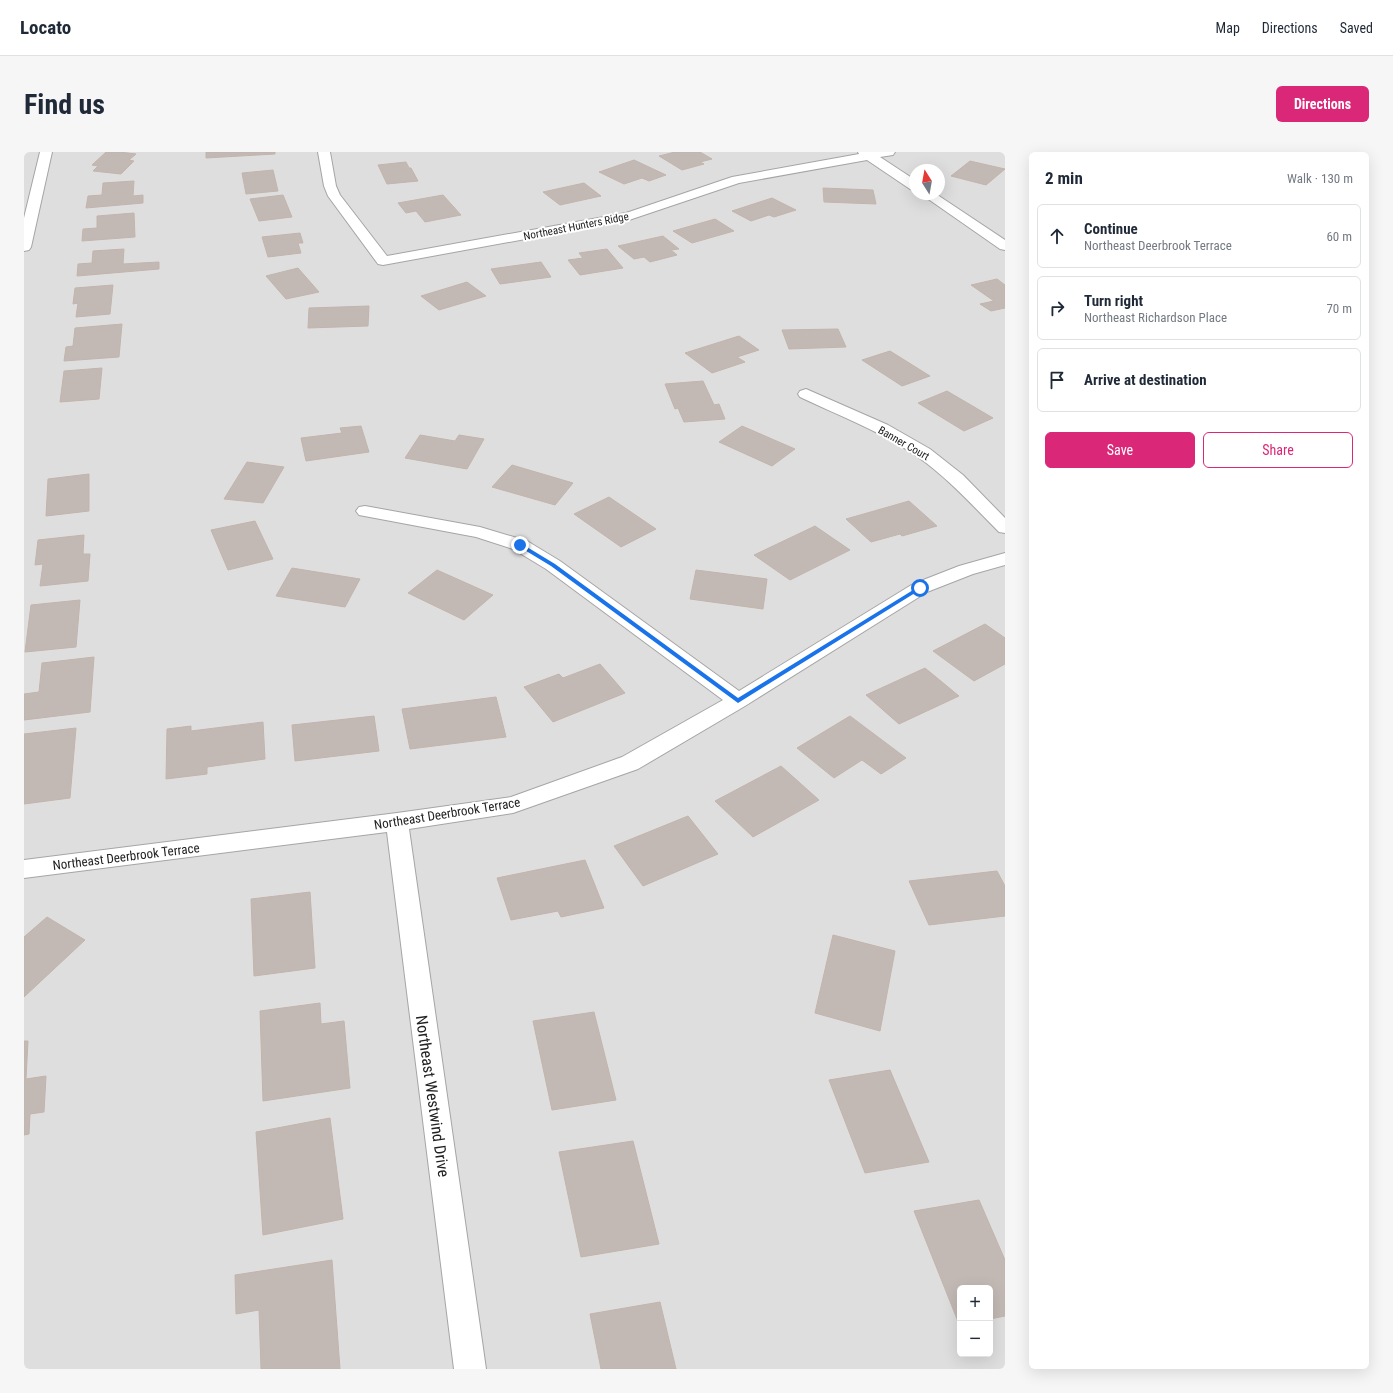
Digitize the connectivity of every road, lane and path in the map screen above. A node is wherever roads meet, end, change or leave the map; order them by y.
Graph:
1 (46, 152) edge
2 (324, 152) edge
3 (889, 152) edge
4 (867, 154) edge
5 (909, 182) edge
6 (936, 200) edge
7 (1005, 246) edge
8 (24, 247) edge
9 (806, 394) dead end
10 (365, 511) dead end
11 (1005, 528) edge
12 (1005, 559) edge
13 (738, 701) junction
14 (397, 822) junction
15 (24, 869) edge
16 (470, 1369) edge

1 - 8 street
2 - 4 street, Northeast Hunters Ridge
3 - 4 street, Northeast Hunters Ridge
4 - 5 street
6 - 7 street
9 - 11 street, Banner Court
10 - 13 street
12 - 13 street, Northeast Deerbrook Terrace
13 - 14 street, Northeast Deerbrook Terrace
14 - 15 street, Northeast Deerbrook Terrace
14 - 16 street, Northeast Westwind Drive

